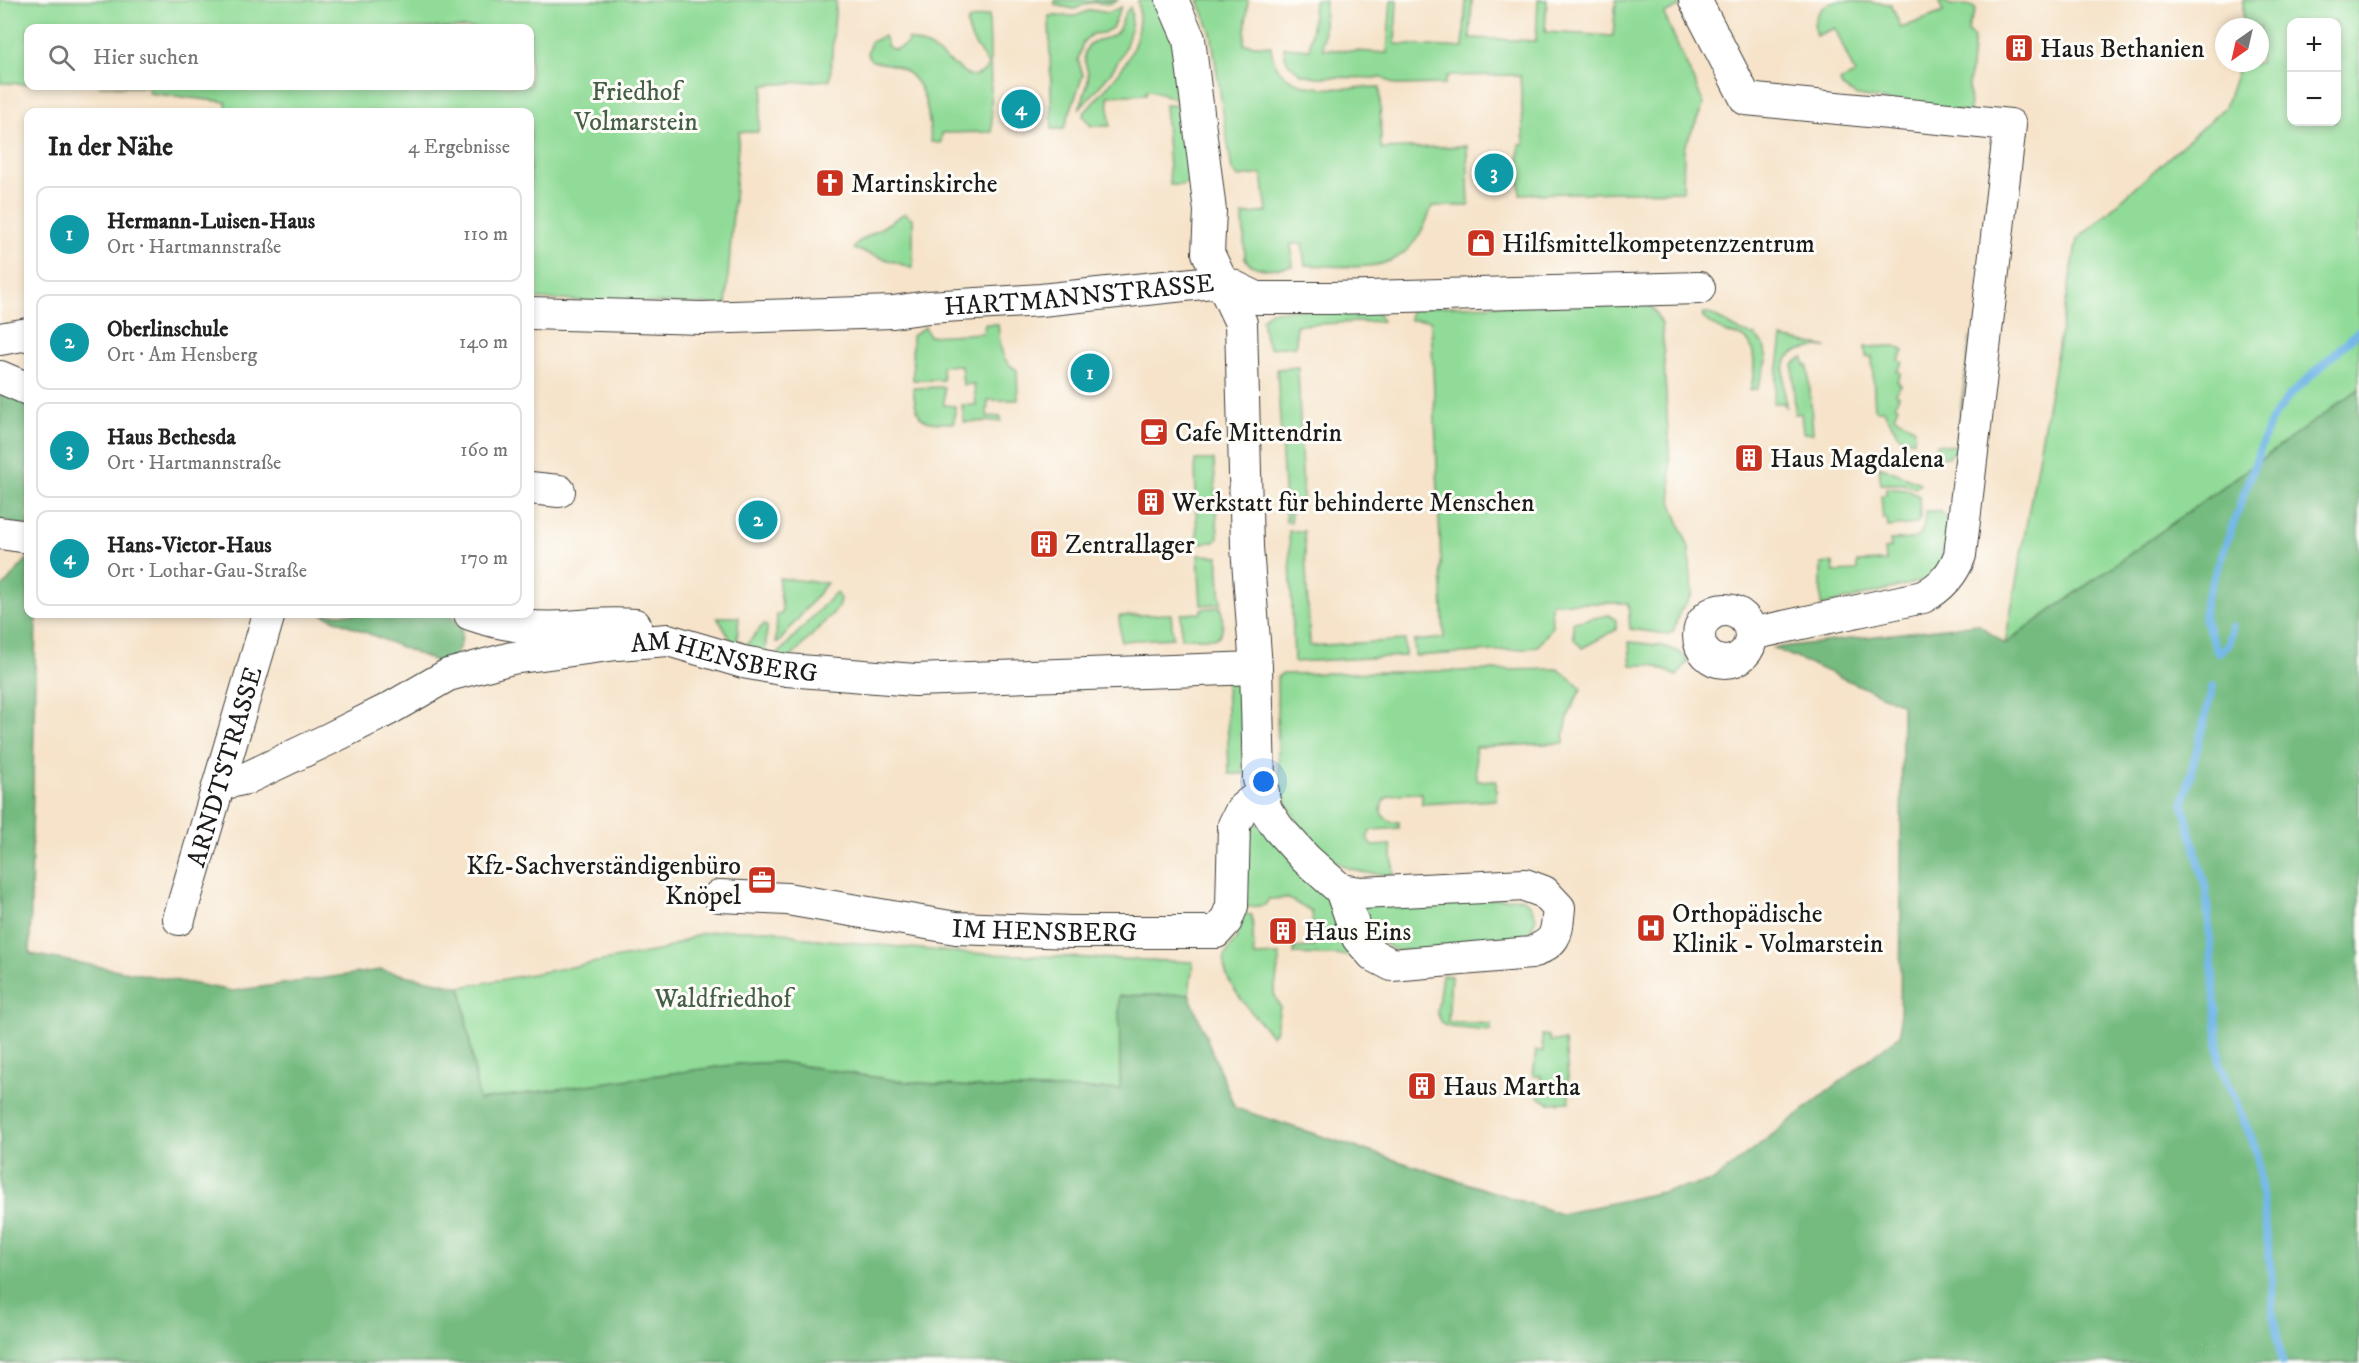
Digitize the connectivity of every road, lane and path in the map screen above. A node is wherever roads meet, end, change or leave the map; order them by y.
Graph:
1 (1172, 0) edge
2 (1695, 0) edge
3 (1222, 281) junction
4 (1699, 288) dead end
5 (534, 313) edge
6 (24, 335) edge
7 (0, 339) edge
8 (0, 377) edge
9 (24, 387) edge
10 (0, 532) edge
11 (24, 536) edge
12 (268, 618) edge
13 (484, 618) edge
14 (1751, 634) dead end
15 (716, 654) junction
16 (1256, 668) junction
17 (220, 784) junction
18 (1263, 792) junction
19 (1341, 890) junction
20 (719, 896) dead end
21 (179, 919) dead end

1 - 3 street
2 - 14 street
3 - 4 street, HARTMANNSTRASSE
3 - 5 street, HARTMANNSTRASSE
3 - 16 street
6 - 7 street
8 - 9 street
10 - 11 street
12 - 17 street, ARNDTSTRASSE
13 - 15 street
15 - 16 street, AM HENSBERG
15 - 17 street, AM HENSBERG
16 - 18 street
17 - 21 street, ARNDTSTRASSE
18 - 19 street
18 - 20 street, IM HENSBERG
19 - 19 street

